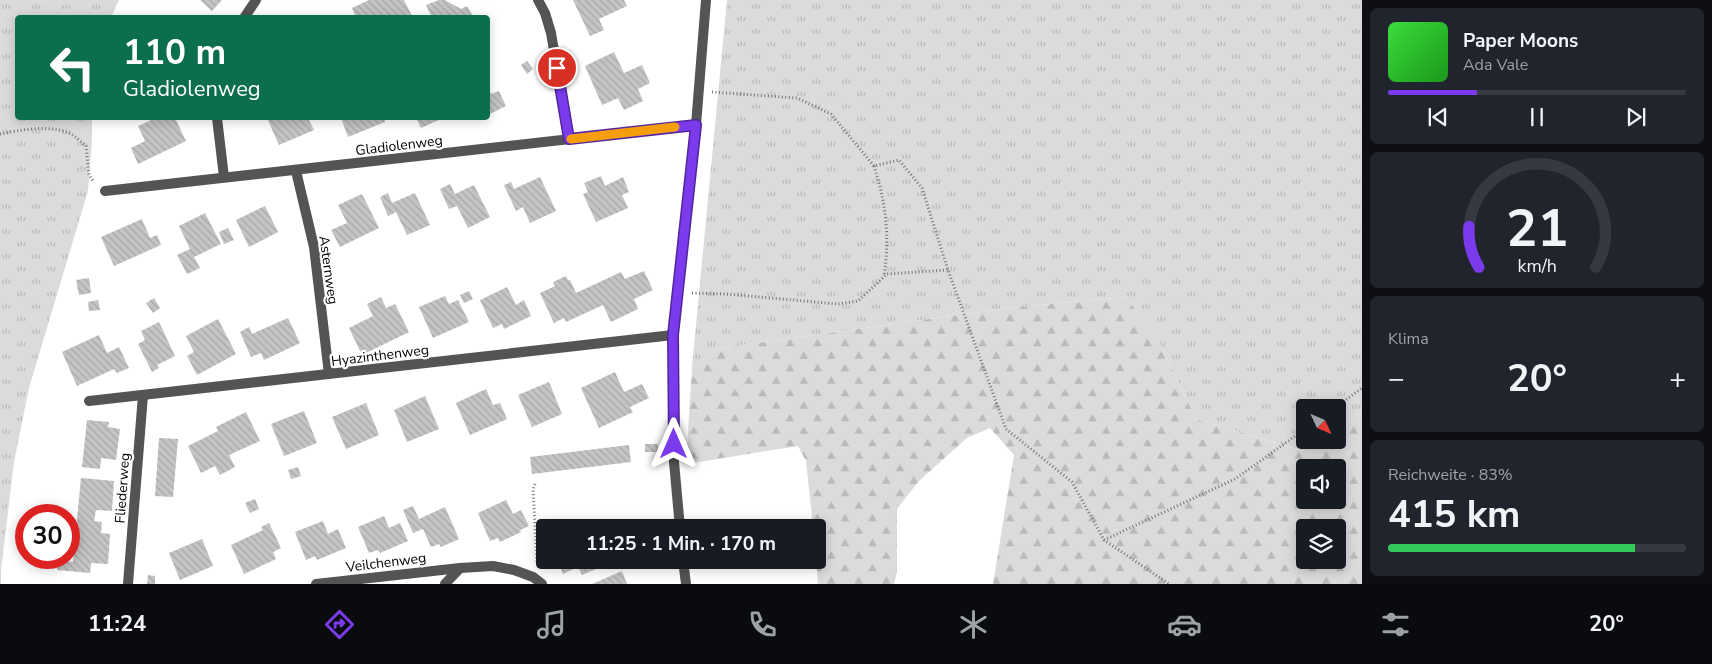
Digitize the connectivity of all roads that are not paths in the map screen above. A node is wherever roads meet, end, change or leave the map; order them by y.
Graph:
1 (256, 0) edge
2 (538, 0) edge
3 (706, 0) edge
4 (246, 15) edge
5 (217, 120) edge
6 (696, 125) junction
7 (569, 139) junction
8 (296, 170) junction
9 (224, 177) junction
10 (104, 191) road end
11 (673, 335) junction
12 (329, 374) junction
13 (143, 395) junction
14 (90, 401) dead end
15 (679, 519) edge
16 (460, 568) junction
17 (684, 569) edge
18 (128, 584) edge
19 (316, 584) edge
20 (445, 584) edge
21 (542, 584) edge
22 (686, 584) edge

1 - 4 street
2 - 7 street
3 - 6 street
5 - 9 street
6 - 7 street, Gladiolenweg
6 - 11 street
7 - 8 street, Gladiolenweg
8 - 9 street, Gladiolenweg
8 - 12 street, Asternweg
9 - 10 street, Gladiolenweg
11 - 12 street, Hyazinthenweg
11 - 15 street
12 - 13 street, Hyazinthenweg
13 - 14 street, Hyazinthenweg
13 - 18 street, Fliederweg
16 - 19 street, Veilchenweg
16 - 20 street
16 - 21 street, Veilchenweg
17 - 22 street

